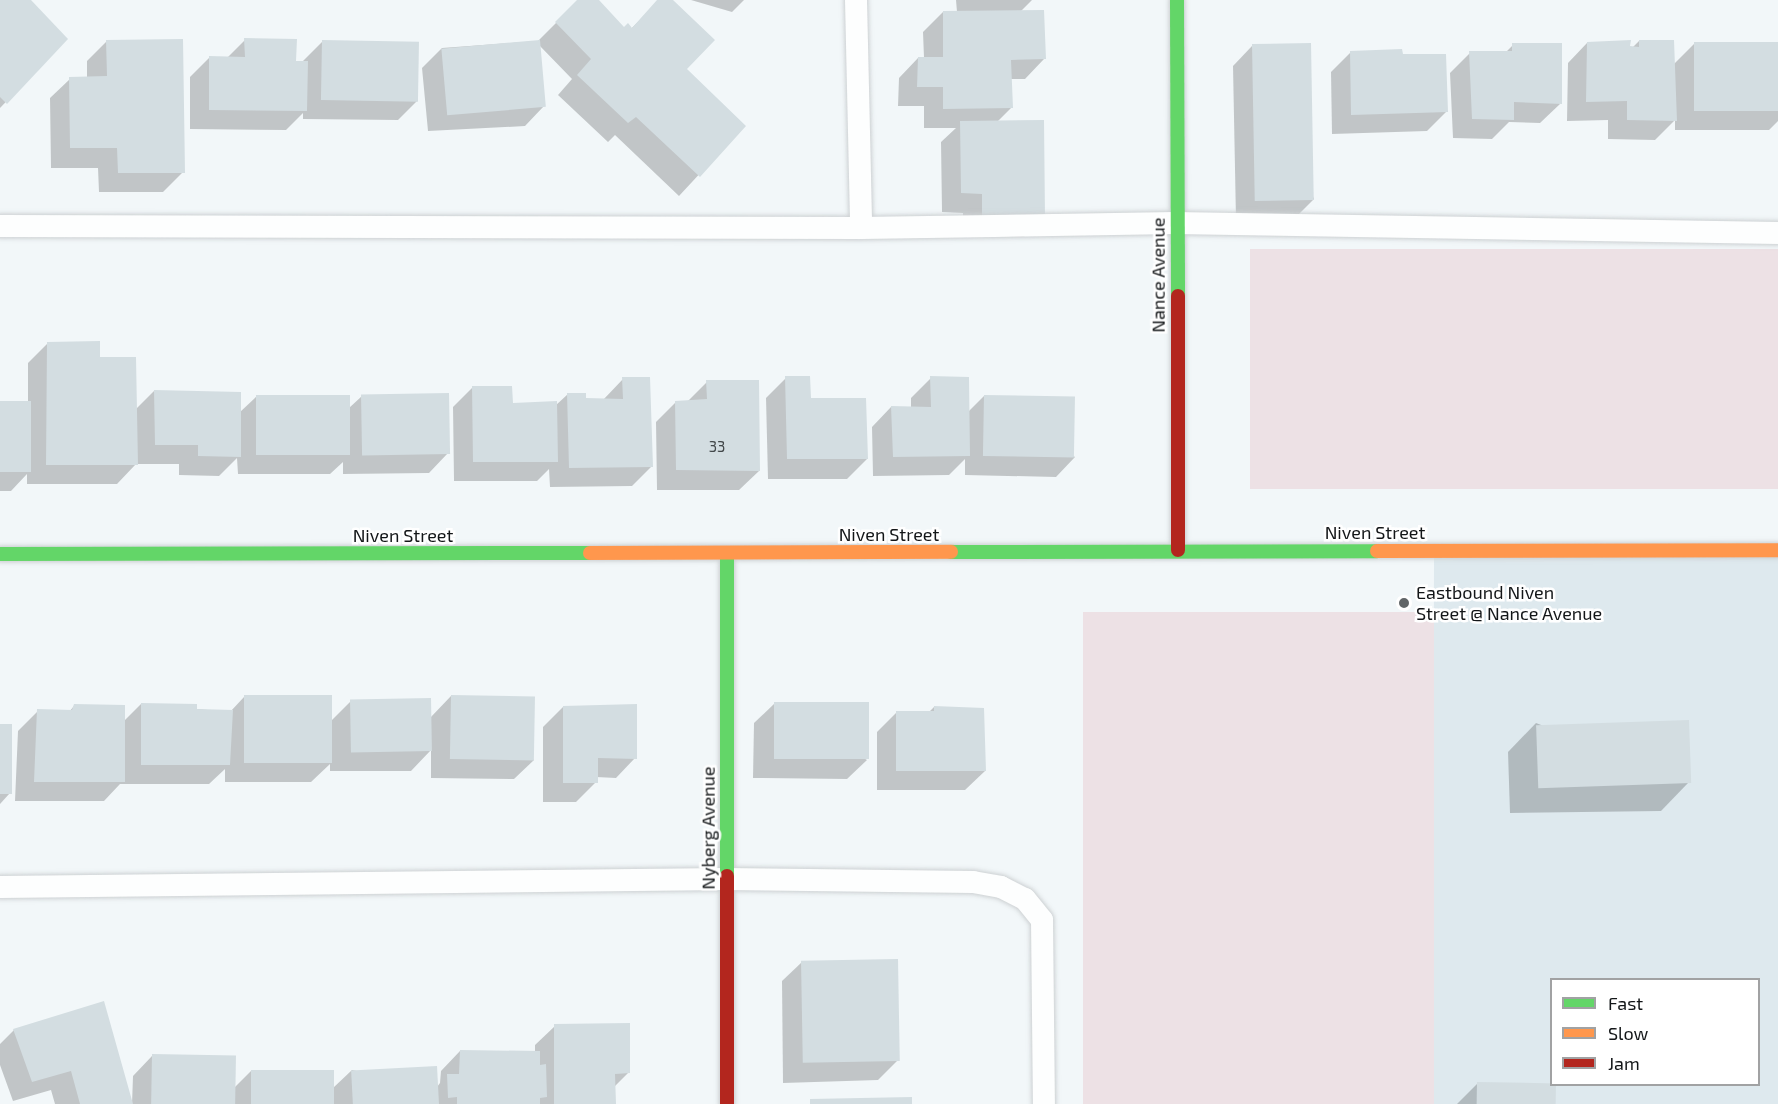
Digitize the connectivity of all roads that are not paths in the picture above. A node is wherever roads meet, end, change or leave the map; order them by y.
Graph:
1 (856, 0) edge
2 (1177, 0) edge
3 (1175, 223) junction
4 (0, 226) edge
5 (861, 228) junction
6 (1778, 233) edge
7 (1178, 550) junction
8 (1778, 550) edge
9 (727, 553) junction
10 (0, 554) edge
11 (726, 879) junction
12 (0, 887) edge
13 (728, 1104) edge
14 (1044, 1104) edge

1 - 5 lane
2 - 3 street, Nance Avenue
3 - 5 lane
3 - 6 lane
3 - 7 street, Nance Avenue
4 - 5 lane
7 - 8 street, Niven Street
7 - 9 street, Niven Street
9 - 10 street, Niven Street
9 - 11 street, Nyberg Avenue
11 - 12 lane
11 - 13 street, Nyberg Avenue
11 - 14 lane

